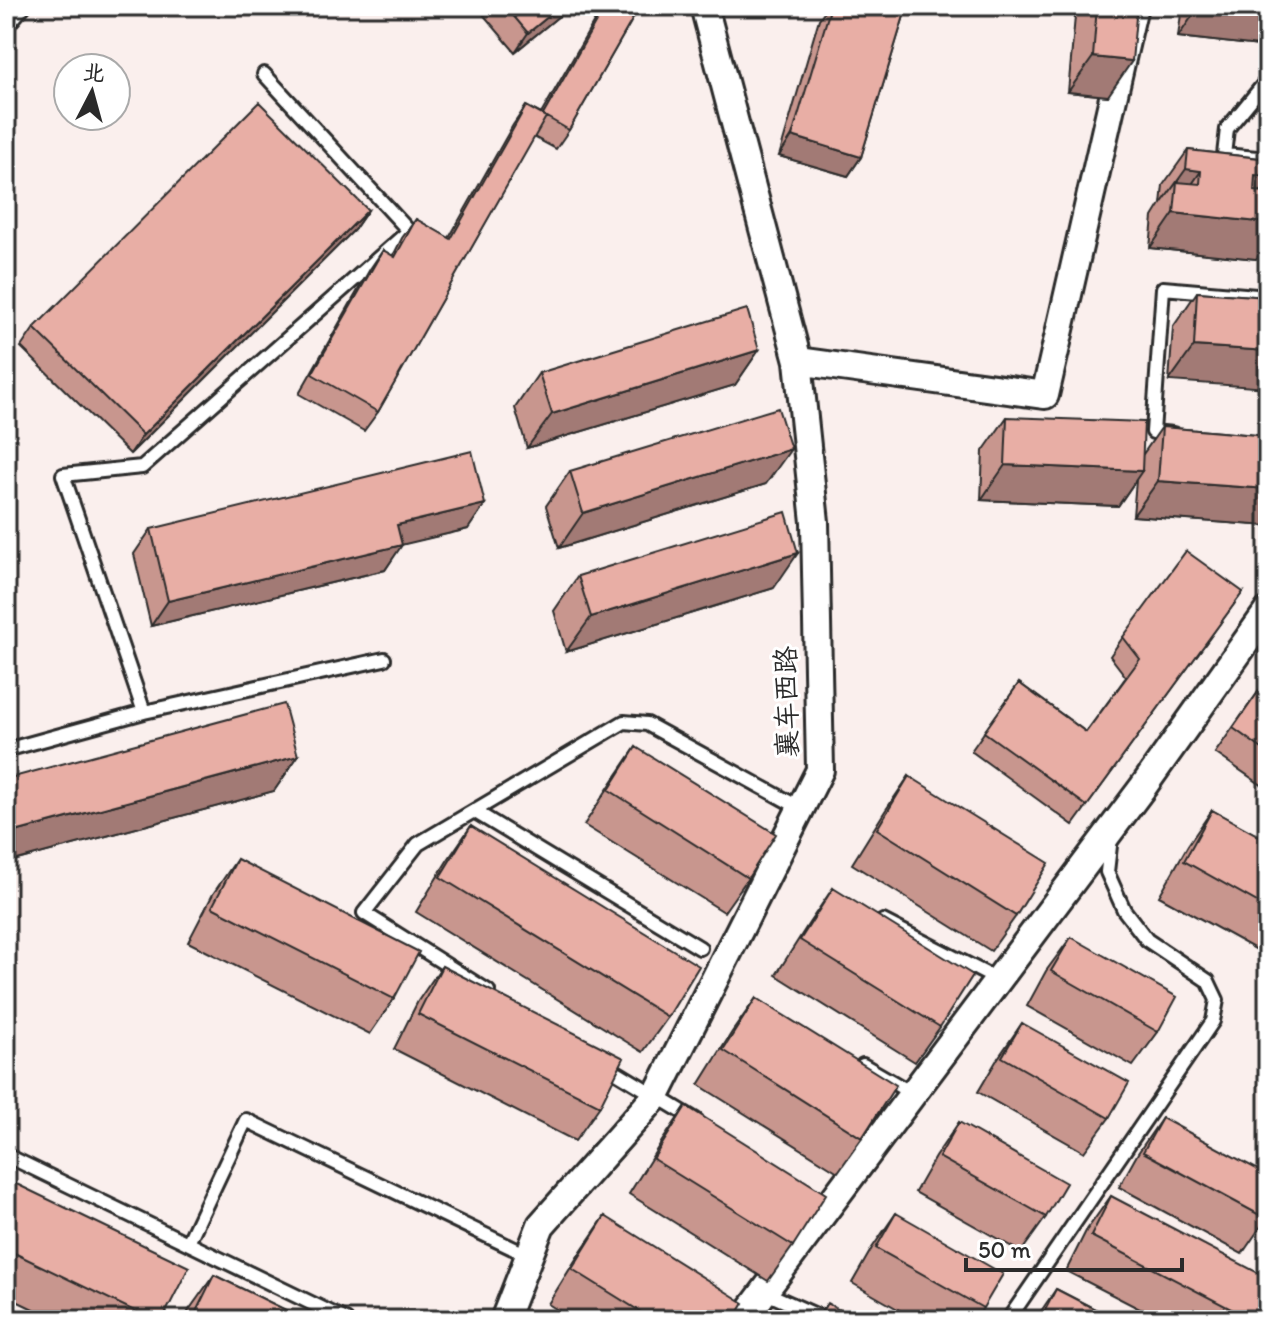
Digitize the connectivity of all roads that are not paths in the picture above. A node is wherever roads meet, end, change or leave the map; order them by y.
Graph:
1 (24, 6) edge
2 (704, 6) edge
3 (1134, 6) edge
4 (6, 27) edge
5 (264, 74) dead end
6 (1268, 79) edge
7 (1268, 159) edge
8 (1268, 297) edge
9 (798, 361) junction
10 (1182, 435) edge
11 (1268, 611) edge
12 (384, 659) dead end
13 (144, 712) junction
14 (6, 750) edge
15 (800, 808) junction
16 (474, 811) junction
17 (1112, 828) junction
18 (875, 917) edge
19 (700, 948) dead end
20 (998, 980) junction
21 (497, 996) edge
22 (589, 1055) edge
23 (848, 1057) edge
24 (913, 1094) junction
25 (656, 1096) junction
26 (710, 1128) edge
27 (6, 1155) edge
28 (188, 1243) junction
29 (529, 1256) junction
30 (764, 1292) junction
31 (740, 1315) edge
32 (346, 1320) edge
33 (504, 1320) edge
34 (827, 1320) edge
35 (1008, 1320) edge

1 - 4 lane
2 - 9 street, 襄车西路
3 - 9 street
5 - 13 lane
6 - 7 lane
8 - 10 lane
9 - 15 street, 襄车西路
11 - 17 street
12 - 13 lane
13 - 14 lane
15 - 16 lane
15 - 25 street, 襄车西路
16 - 19 lane
16 - 21 lane
17 - 20 street
17 - 35 lane
18 - 20 lane
20 - 24 street
22 - 25 lane
23 - 24 lane
24 - 30 street
25 - 26 lane
25 - 29 street, 襄车西路
27 - 28 lane
28 - 29 lane
28 - 32 lane
29 - 33 street, 襄车西路
30 - 31 street
30 - 34 lane

